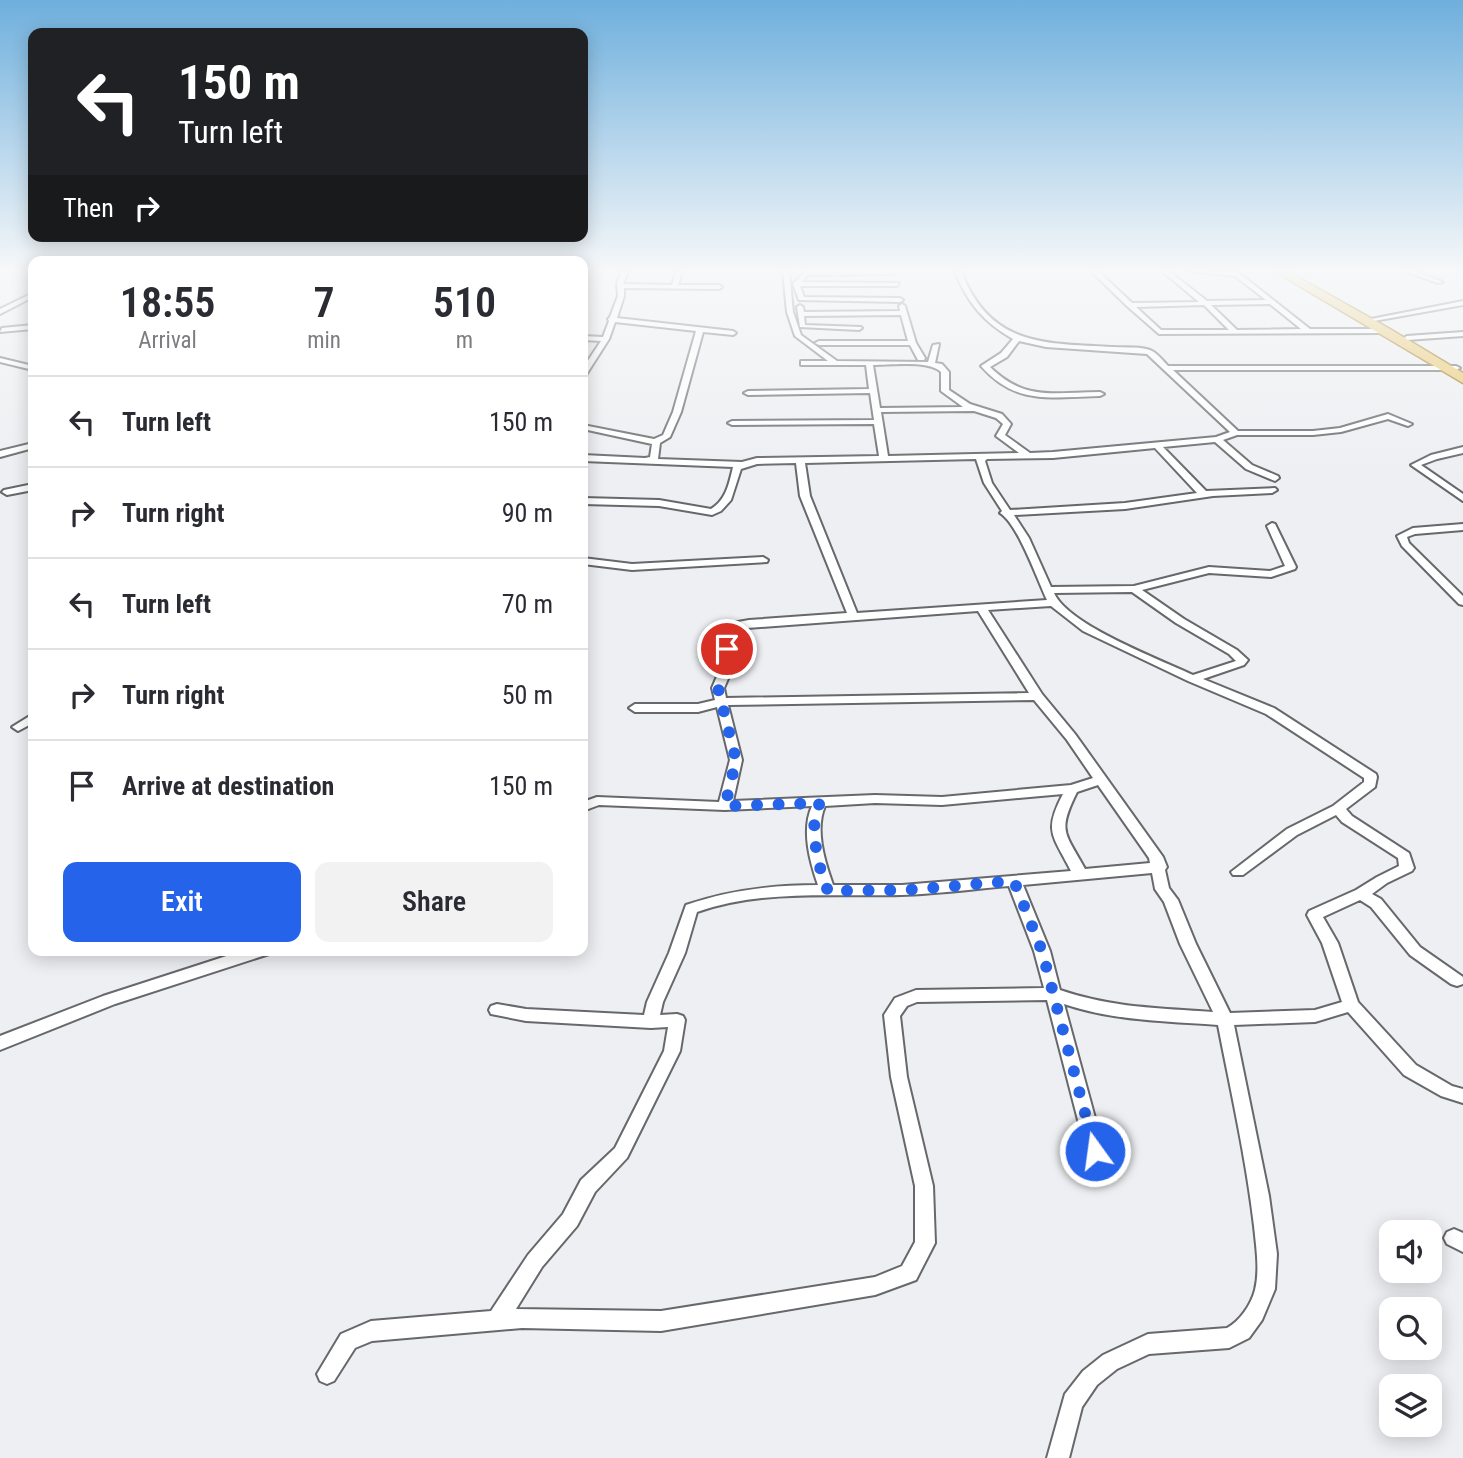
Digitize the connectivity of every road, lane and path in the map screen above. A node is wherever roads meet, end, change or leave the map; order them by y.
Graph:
1 (606, 339) edge
2 (697, 339) edge
3 (802, 339) edge
4 (860, 339) edge
5 (911, 339) edge
6 (1017, 339) edge
7 (1021, 339) edge
8 (1401, 339) edge
9 (1409, 339) edge
10 (820, 343) dead end
11 (912, 343) junction
12 (861, 344) junction
13 (937, 345) dead end
14 (921, 358) dead end
15 (0, 360) edge
16 (804, 363) dead end
17 (836, 363) junction
18 (869, 364) junction
19 (931, 364) junction
20 (588, 366) edge
21 (28, 367) edge
22 (1169, 372) junction
23 (1458, 373) edge
24 (874, 391) junction
25 (748, 393) dead end
26 (1100, 394) dead end
27 (979, 409) junction
28 (877, 410) junction
29 (878, 422) junction
30 (732, 423) dead end
31 (1408, 424) dead end
32 (588, 428) edge
33 (1236, 433) junction
34 (1217, 439) junction
35 (655, 442) junction
36 (1158, 446) junction
37 (28, 447) edge
38 (1463, 450) edge
39 (0, 454) edge
40 (1027, 455) junction
41 (985, 456) junction
42 (588, 458) edge
43 (884, 459) junction
44 (646, 461) junction
45 (800, 461) junction
46 (741, 465) junction
47 (1275, 478) dead end
48 (28, 488) edge
49 (1272, 489) dead end
50 (8, 492) dead end
51 (1204, 495) junction
52 (1463, 498) edge
53 (588, 501) edge
54 (1005, 513) junction
55 (1272, 526) dead end
56 (1463, 527) edge
57 (763, 560) dead end
58 (588, 562) edge
59 (1463, 583) edge
60 (1448, 584) junction
61 (1134, 589) junction
62 (1052, 597) junction
63 (1463, 601) edge
64 (982, 609) junction
65 (853, 616) junction
66 (1192, 679) junction
67 (1037, 696) junction
68 (721, 702) junction
69 (635, 708) dead end
70 (28, 721) edge
71 (18, 727) dead end
72 (1100, 780) junction
73 (1072, 789) junction
74 (820, 803) junction
75 (588, 805) edge
76 (725, 806) junction
77 (1338, 809) junction
78 (1160, 867) junction
79 (1238, 872) dead end
80 (1080, 874) junction
81 (1014, 881) junction
82 (828, 891) junction
83 (1362, 894) junction
84 (246, 956) edge
85 (1458, 980) dead end
86 (1053, 995) junction
87 (1351, 1005) junction
88 (497, 1010) dead end
89 (1225, 1019) junction
90 (651, 1022) junction
91 (0, 1042) edge
92 (1463, 1096) edge
93 (1095, 1151) dead end
94 (497, 1320) junction
95 (327, 1374) dead end
96 (1058, 1458) edge

1 - 20 street
2 - 35 street
3 - 17 street
4 - 12 street
5 - 11 street
6 - 26 street
7 - 22 street
8 - 23 main road
9 - 23 main road
10 - 12 street
11 - 12 street
11 - 14 street
13 - 19 street
15 - 21 street
16 - 17 street
17 - 18 street
18 - 19 street
18 - 24 street
19 - 27 street
22 - 23 street
22 - 33 street
24 - 25 street
24 - 28 street
27 - 28 street
27 - 40 street
28 - 29 street
29 - 30 street
29 - 43 street
31 - 33 street
32 - 35 street
33 - 34 street
34 - 36 street
34 - 47 street
35 - 44 street
36 - 40 street
36 - 51 street
37 - 39 street
38 - 52 street
40 - 41 street
41 - 43 street
41 - 54 street
42 - 44 street
43 - 45 street
44 - 46 street
45 - 46 street
45 - 65 street
46 - 53 street
48 - 50 street
49 - 51 street
51 - 54 street
54 - 62 street
55 - 61 street
56 - 60 street
57 - 58 street
59 - 60 street
60 - 63 street
61 - 62 street
61 - 66 street
62 - 64 street
62 - 66 street
64 - 65 street
64 - 67 street
65 - 68 street
66 - 77 street
67 - 68 street
67 - 72 street
68 - 69 street
68 - 76 street
70 - 71 street
72 - 73 street
72 - 78 street
73 - 74 street
73 - 80 street
74 - 76 street
74 - 82 street
75 - 76 street
77 - 79 street
77 - 83 street
78 - 80 street
78 - 89 street
80 - 81 street
81 - 82 street
81 - 86 street
82 - 90 street
83 - 85 street
83 - 87 street
84 - 91 street
86 - 89 street
86 - 93 street
86 - 94 street
87 - 89 street
87 - 92 street
88 - 90 street
89 - 96 street
90 - 94 street
94 - 95 street

